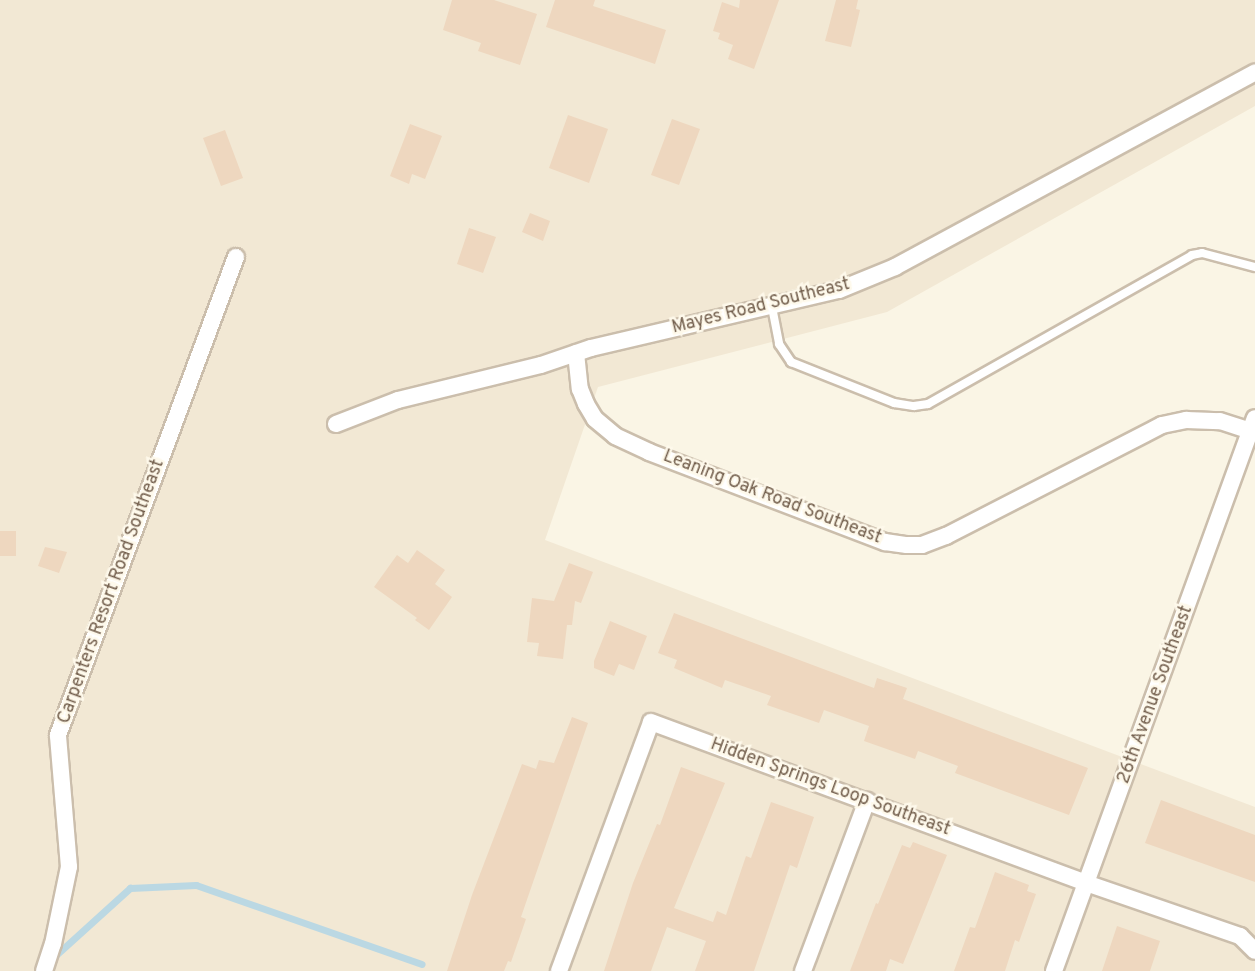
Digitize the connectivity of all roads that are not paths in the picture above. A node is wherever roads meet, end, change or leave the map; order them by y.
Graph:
1 (1255, 72) edge
2 (236, 258) dead end
3 (1255, 267) edge
4 (772, 307) junction
5 (576, 353) junction
6 (336, 424) dead end
7 (1253, 425) edge
8 (867, 801) junction
9 (1086, 883) junction
10 (1255, 951) edge
11 (44, 971) edge
12 (559, 971) edge
13 (803, 971) edge
14 (1054, 971) edge

1 - 4 street, Mayes Road Southeast
2 - 11 street, Carpenters Resort Road Southeast
3 - 4 lane
4 - 5 street, Mayes Road Southeast
5 - 6 street, Mayes Road Southeast
5 - 7 street, Leaning Oak Road Southeast
7 - 9 street, 26th Avenue Southeast
8 - 9 street, Hidden Springs Loop Southeast
8 - 12 street, Hidden Springs Loop Southeast
8 - 13 street
9 - 10 street, Hidden Springs Loop Southeast
9 - 14 street, 26th Avenue Southeast

